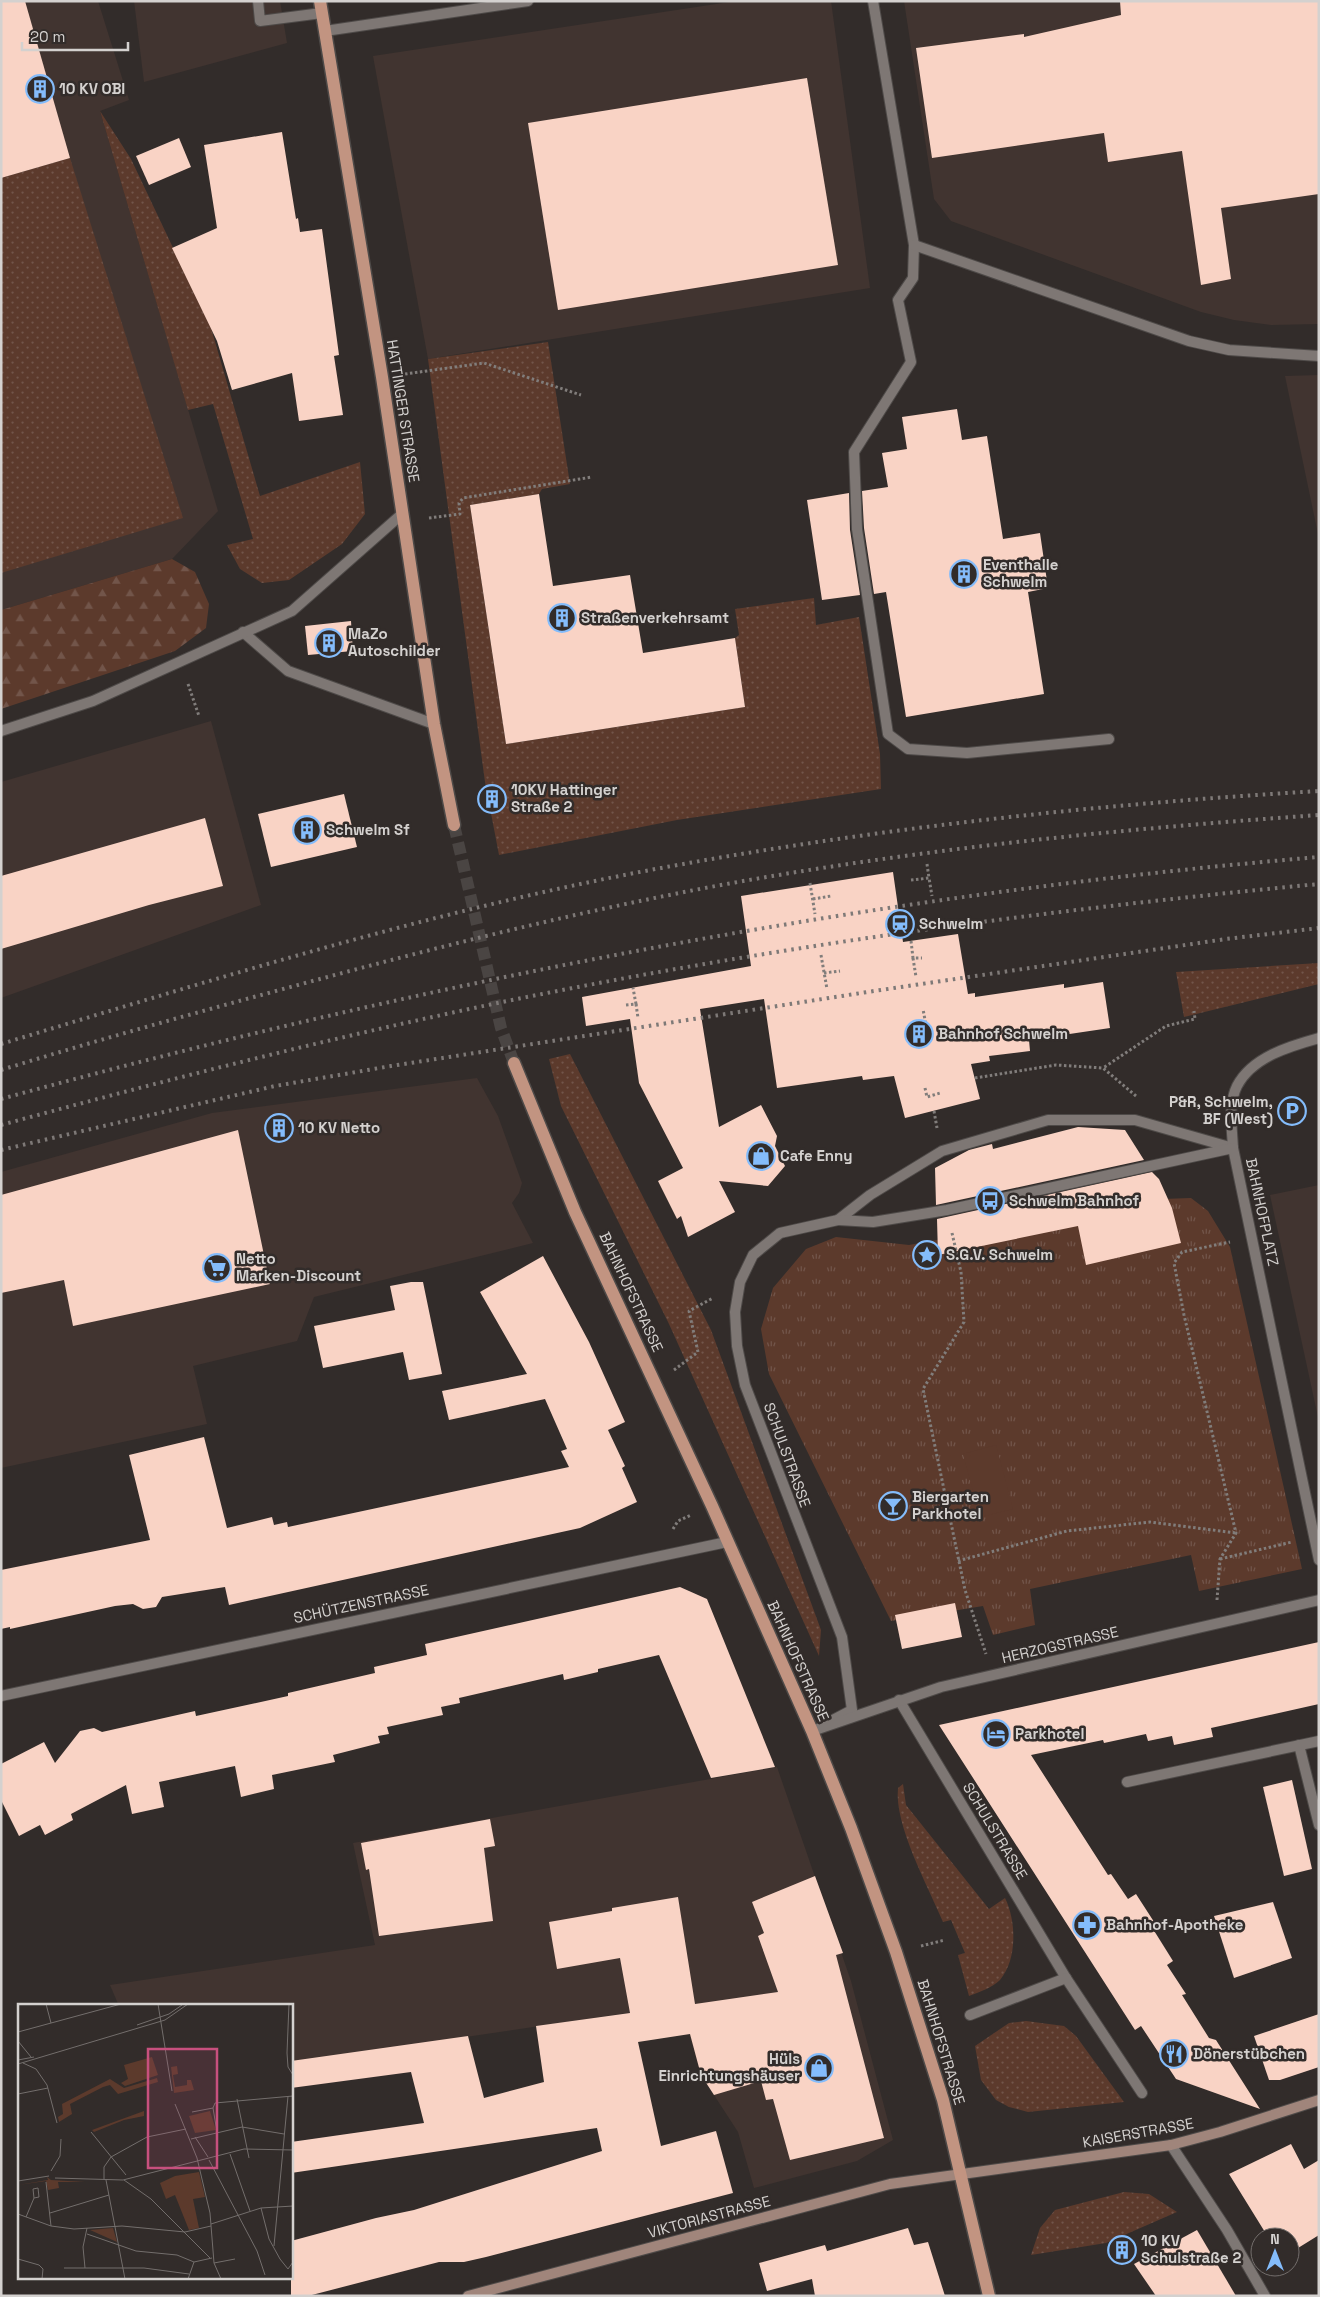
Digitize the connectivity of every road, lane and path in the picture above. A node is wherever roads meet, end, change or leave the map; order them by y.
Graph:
1 (258, 1) edge
2 (528, 1) edge
3 (873, 1) edge
4 (321, 7) edge
5 (325, 31) junction
6 (914, 245) junction
7 (1319, 356) edge
8 (408, 374) dead end
9 (581, 394) dead end
10 (592, 477) dead end
11 (402, 514) junction
12 (440, 517) dead end
13 (243, 632) junction
14 (180, 662) junction
15 (199, 716) dead end
16 (434, 724) junction
17 (1, 731) edge
18 (1109, 739) dead end
19 (454, 825) tunnel mouth
20 (928, 864) dead end
21 (929, 878) junction
22 (911, 880) dead end
23 (810, 883) dead end
24 (830, 896) dead end
25 (932, 896) dead end
26 (813, 899) junction
27 (815, 914) dead end
28 (911, 941) dead end
29 (821, 955) dead end
30 (914, 958) junction
31 (922, 958) dead end
32 (840, 971) dead end
33 (824, 973) junction
34 (916, 977) dead end
35 (633, 988) dead end
36 (827, 989) dead end
37 (636, 1004) junction
38 (626, 1005) dead end
39 (924, 1009) dead end
40 (1194, 1011) dead end
41 (638, 1018) dead end
42 (920, 1032) dead end
43 (1319, 1038) edge
44 (514, 1064) tunnel mouth
45 (1103, 1068) junction
46 (975, 1078) dead end
47 (924, 1088) dead end
48 (940, 1094) dead end
49 (1144, 1098) dead end
50 (934, 1110) dead end
51 (1233, 1148) junction
52 (942, 1151) junction
53 (947, 1210) junction
54 (838, 1220) junction
55 (1252, 1238) junction
56 (689, 1311) dead end
57 (698, 1352) dead end
58 (1236, 1533) junction
59 (1314, 1537) junction
60 (727, 1542) junction
61 (1220, 1559) junction
62 (1319, 1560) edge
63 (958, 1561) junction
64 (1319, 1600) edge
65 (1216, 1626) junction
66 (993, 1676) junction
67 (1, 1696) edge
68 (899, 1700) junction
69 (812, 1731) junction
70 (1319, 1741) edge
71 (1299, 1745) junction
72 (1126, 1782) dead end
73 (1319, 1825) edge
74 (1066, 1978) junction
75 (970, 2015) dead end
76 (1142, 2093) dead end
77 (1319, 2100) edge
78 (1171, 2144) junction
79 (959, 2173) junction
80 (468, 2296) edge
81 (989, 2296) edge
82 (1265, 2296) edge

1 - 4 street
2 - 5 street
3 - 6 street
4 - 5 main road, HATTINGER STRASSE
5 - 11 main road, HATTINGER STRASSE
6 - 7 street
6 - 18 street
8 - 9 path
10 - 12 path
11 - 13 street
11 - 16 main road, HATTINGER STRASSE
13 - 14 street
13 - 16 street
14 - 15 path
14 - 17 street
16 - 19 main road, HATTINGER STRASSE
20 - 21 path
21 - 22 path
21 - 25 path
23 - 26 path
24 - 26 path
26 - 27 path
28 - 30 path
29 - 33 path
30 - 31 path
30 - 34 path
32 - 33 path
33 - 36 path
35 - 37 path
37 - 38 path
37 - 41 path
39 - 42 path
40 - 45 path
43 - 51 street
44 - 60 main road, BAHNHOFSTRASSE
45 - 46 path
45 - 49 path
47 - 48 path, bridge
50 - 52 path
51 - 52 street
51 - 53 street, BAHNHOFPLATZ
51 - 55 street, BAHNHOFPLATZ
52 - 54 street
53 - 54 street, BAHNHOFPLATZ
53 - 63 path
54 - 69 street, SCHULSTRASSE
55 - 58 path
55 - 59 street, BAHNHOFPLATZ
56 - 57 path
58 - 61 path
58 - 63 path
59 - 61 path
59 - 62 street, BAHNHOFPLATZ
60 - 67 street, SCHÜTZENSTRASSE
60 - 69 main road, BAHNHOFSTRASSE
61 - 65 path
63 - 66 path
64 - 65 street, HERZOGSTRASSE
65 - 66 street, HERZOGSTRASSE
66 - 68 street, HERZOGSTRASSE
68 - 69 street, HERZOGSTRASSE
68 - 74 street, SCHULSTRASSE
69 - 79 main road, BAHNHOFSTRASSE
70 - 71 street
71 - 72 street
71 - 73 street
74 - 75 street
74 - 76 street, SCHULSTRASSE
77 - 78 main road, KAISERSTRASSE
78 - 79 main road, KAISERSTRASSE
78 - 82 street
79 - 80 main road, VIKTORIASTRASSE
79 - 81 main road, BAHNHOFSTRASSE

